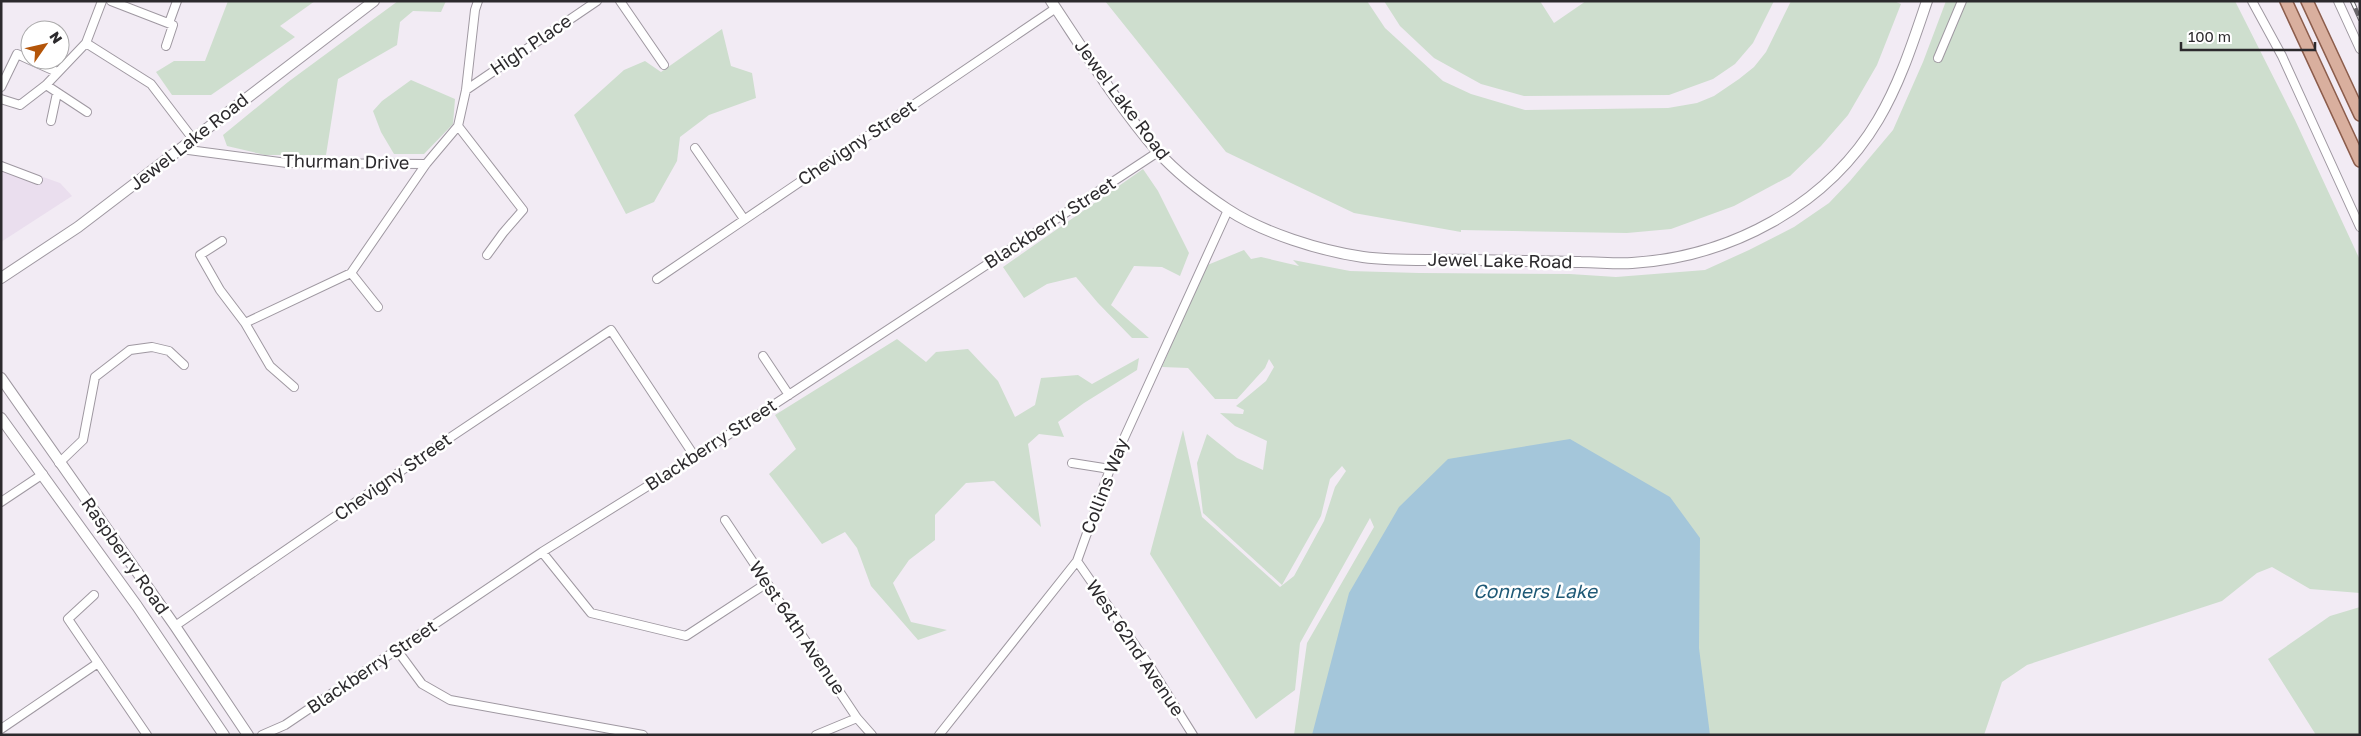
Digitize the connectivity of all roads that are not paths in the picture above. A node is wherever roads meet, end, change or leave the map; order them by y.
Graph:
1 (102, 1) edge
2 (111, 1) edge
3 (177, 1) edge
4 (374, 1) edge
5 (478, 1) edge
6 (597, 1) edge
7 (620, 1) edge
8 (1927, 1) edge
9 (1962, 1) edge
10 (2252, 1) edge
11 (2286, 1) edge
12 (2307, 1) edge
13 (2338, 1) edge
14 (1054, 5) edge
15 (169, 23) junction
16 (86, 43) junction
17 (166, 46) dead end
18 (2360, 48) edge
19 (20, 55) edge
20 (1938, 58) dead end
21 (664, 65) dead end
22 (52, 70) edge
23 (57, 72) junction
24 (46, 85) junction
25 (1, 87) edge
26 (466, 90) junction
27 (57, 93) junction
28 (1, 99) edge
29 (87, 112) dead end
30 (2360, 115) edge
31 (51, 121) dead end
32 (458, 126) junction
33 (193, 139) junction
34 (181, 148) junction
35 (695, 148) dead end
36 (1158, 152) junction
37 (2360, 161) edge
38 (426, 164) junction
39 (1, 166) edge
40 (38, 180) dead end
41 (1228, 210) junction
42 (744, 219) junction
43 (2360, 227) edge
44 (222, 241) dead end
45 (486, 255) dead end
46 (351, 273) junction
47 (1, 278) edge
48 (657, 279) dead end
49 (378, 307) dead end
50 (245, 324) junction
51 (763, 356) dead end
52 (184, 365) dead end
53 (1, 378) edge
54 (294, 387) dead end
55 (789, 395) junction
56 (1, 418) edge
57 (5, 429) edge
58 (695, 457) junction
59 (59, 463) junction
60 (1072, 463) dead end
61 (1110, 469) junction
62 (43, 474) junction
63 (1, 502) edge
64 (725, 520) dead end
65 (542, 552) junction
66 (1077, 561) junction
67 (767, 584) junction
68 (94, 595) dead end
69 (175, 626) junction
70 (397, 650) junction
71 (98, 663) junction
72 (857, 718) junction
73 (1, 729) edge
74 (147, 735) edge
75 (224, 735) edge
76 (248, 735) edge
77 (262, 735) edge
78 (644, 735) edge
79 (816, 735) edge
80 (872, 735) edge
81 (939, 735) edge
82 (1193, 735) edge

1 - 16 street
2 - 15 street
3 - 15 street
4 - 33 main road, Jewel Lake Road
5 - 26 street, Thurman Drive
6 - 26 street, High Place
7 - 21 street
8 - 41 main road, Jewel Lake Road
9 - 20 street
10 - 43 street
11 - 37 main road
12 - 30 main road
13 - 18 street
14 - 36 main road, Jewel Lake Road
14 - 42 street, Chevigny Street
15 - 17 street
16 - 23 street
16 - 33 street
19 - 25 street
22 - 23 street
23 - 24 street
24 - 27 street
24 - 28 street
26 - 32 street, Thurman Drive
27 - 29 street
27 - 31 street
32 - 38 street, Thurman Drive
32 - 45 street
33 - 34 main road, Jewel Lake Road
34 - 38 street, Thurman Drive
34 - 47 main road, Jewel Lake Road
35 - 42 street
36 - 41 main road, Jewel Lake Road
36 - 55 street, Blackberry Street
38 - 46 street
39 - 40 street
41 - 61 street, Collins Way
42 - 48 street, Chevigny Street
44 - 50 street
46 - 49 street
46 - 50 street
50 - 54 street
51 - 55 street
52 - 59 street
53 - 59 main road, Raspberry Road
55 - 58 street, Blackberry Street
56 - 57 main road, Raspberry Road
57 - 62 main road, Raspberry Road
58 - 65 street, Blackberry Street
58 - 69 street, Chevigny Street
59 - 69 main road, Raspberry Road
60 - 61 street
61 - 66 street, Collins Way
62 - 63 street
62 - 75 main road, Raspberry Road
64 - 67 street, West 64th Avenue
65 - 67 street
65 - 70 street, Blackberry Street
66 - 81 street, Collins Way
66 - 82 street, West 62nd Avenue
67 - 72 street, West 64th Avenue
68 - 71 street
69 - 76 main road, Raspberry Road
70 - 77 street, Blackberry Street
70 - 78 street
71 - 73 street
71 - 74 street
72 - 79 street
72 - 80 street, West 64th Avenue

